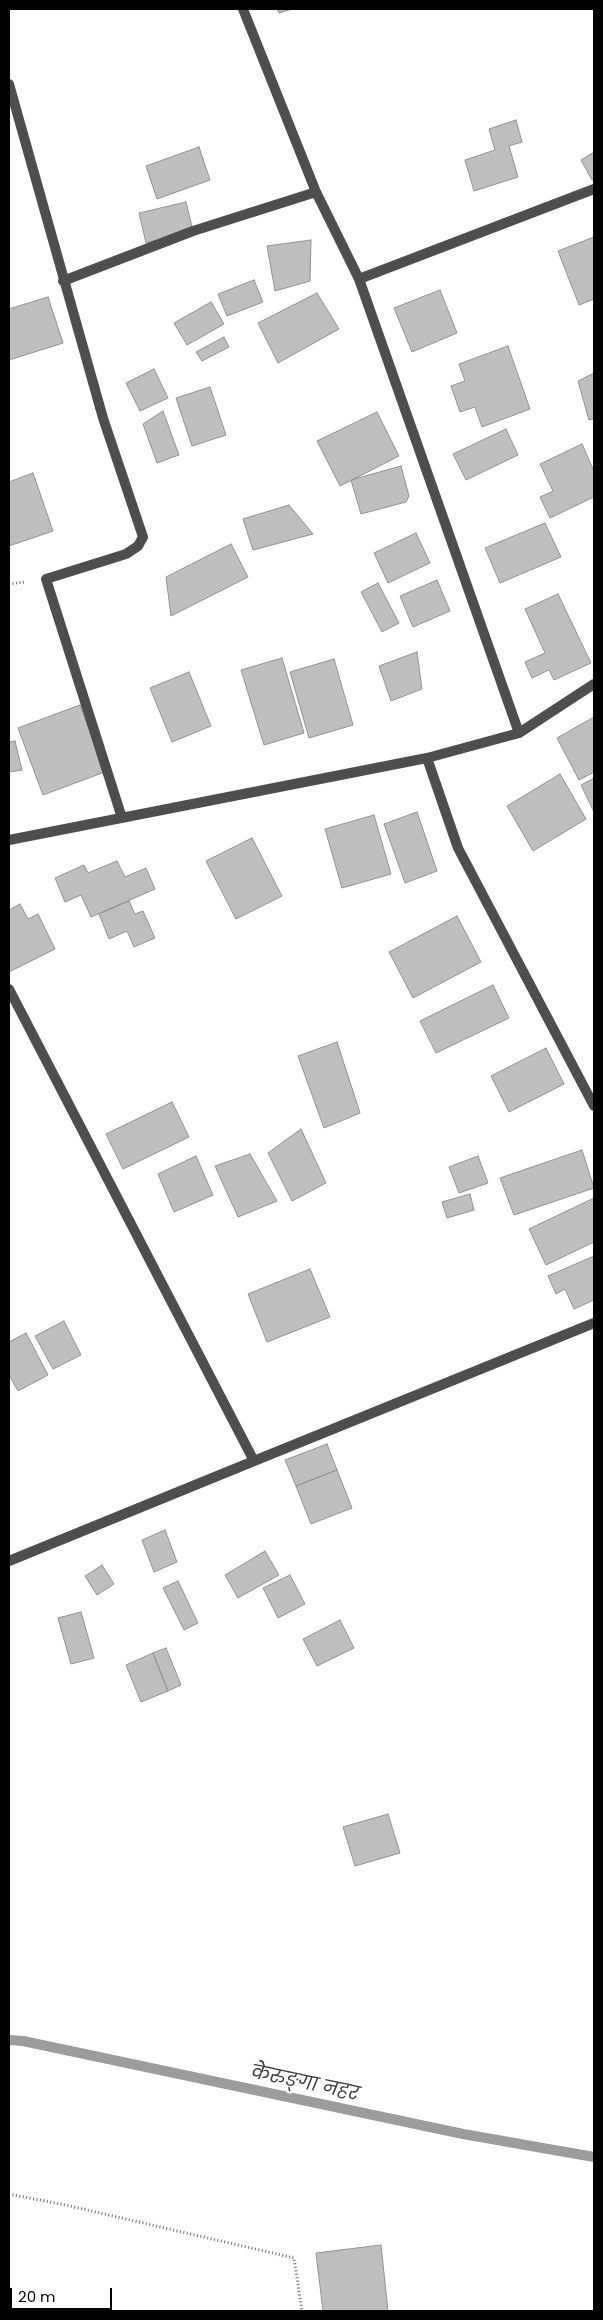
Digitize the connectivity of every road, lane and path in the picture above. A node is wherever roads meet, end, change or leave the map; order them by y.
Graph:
1 (243, 9) edge
2 (9, 84) edge
3 (594, 189) edge
4 (316, 192) junction
5 (359, 279) junction
6 (63, 281) junction
7 (594, 684) edge
8 (519, 733) junction
9 (427, 758) junction
10 (122, 818) junction
11 (9, 840) edge
12 (9, 989) edge
13 (594, 1106) edge
14 (594, 1323) edge
15 (254, 1461) junction
16 (9, 1561) edge
17 (9, 2194) edge
18 (302, 2311) edge

1 - 4 street
2 - 6 street
3 - 5 street
4 - 5 street
4 - 6 street
5 - 8 street
6 - 10 street
7 - 8 street
8 - 9 street
9 - 10 street
9 - 13 street
10 - 11 street
12 - 15 street
14 - 15 street
15 - 16 street
17 - 18 path

